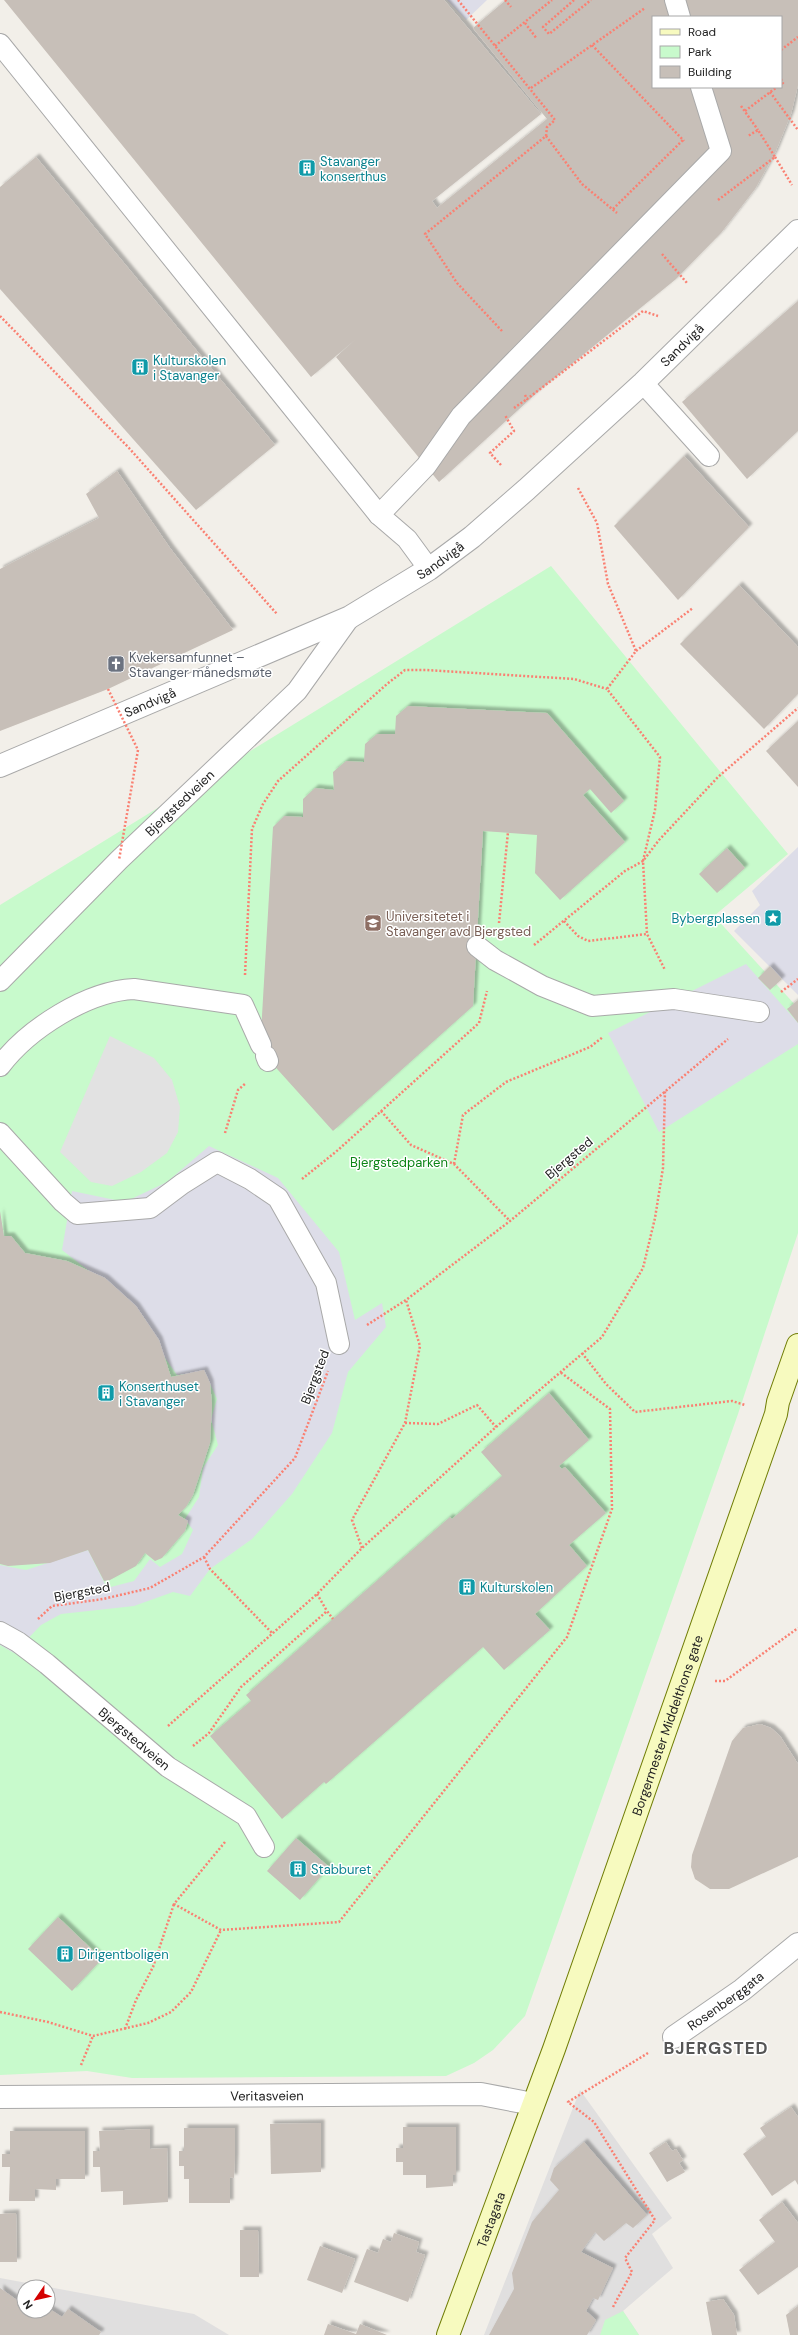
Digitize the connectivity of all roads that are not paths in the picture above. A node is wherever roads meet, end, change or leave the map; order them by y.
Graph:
1 (675, 0) edge
2 (680, 16) edge
3 (0, 44) edge
4 (701, 88) edge
5 (798, 231) edge
6 (642, 383) junction
7 (709, 456) dead end
8 (379, 515) junction
9 (429, 569) junction
10 (350, 618) junction
11 (0, 766) edge
12 (477, 946) dead end
13 (0, 981) edge
14 (760, 1012) dead end
15 (265, 1054) dead end
16 (0, 1066) edge
17 (0, 1133) edge
18 (339, 1344) road end
19 (798, 1345) edge
20 (0, 1632) edge
21 (264, 1847) dead end
22 (798, 1944) edge
23 (674, 2037) road end
24 (0, 2096) edge
25 (533, 2104) junction
26 (448, 2335) edge

1 - 2 lane
3 - 8 lane
4 - 8 lane
5 - 6 street, Sandvigå
6 - 7 lane
6 - 9 street, Sandvigå
8 - 9 lane
9 - 10 street, Sandvigå
10 - 11 street, Sandvigå
10 - 13 lane, Bjergstedveien
12 - 14 lane
15 - 16 lane
17 - 18 lane
19 - 25 main road, Borgermester Middelthons gate
20 - 21 lane, Bjergstedveien
22 - 23 street, Rosenberggata
24 - 25 street, Veritasveien
25 - 26 main road, Tastagata

